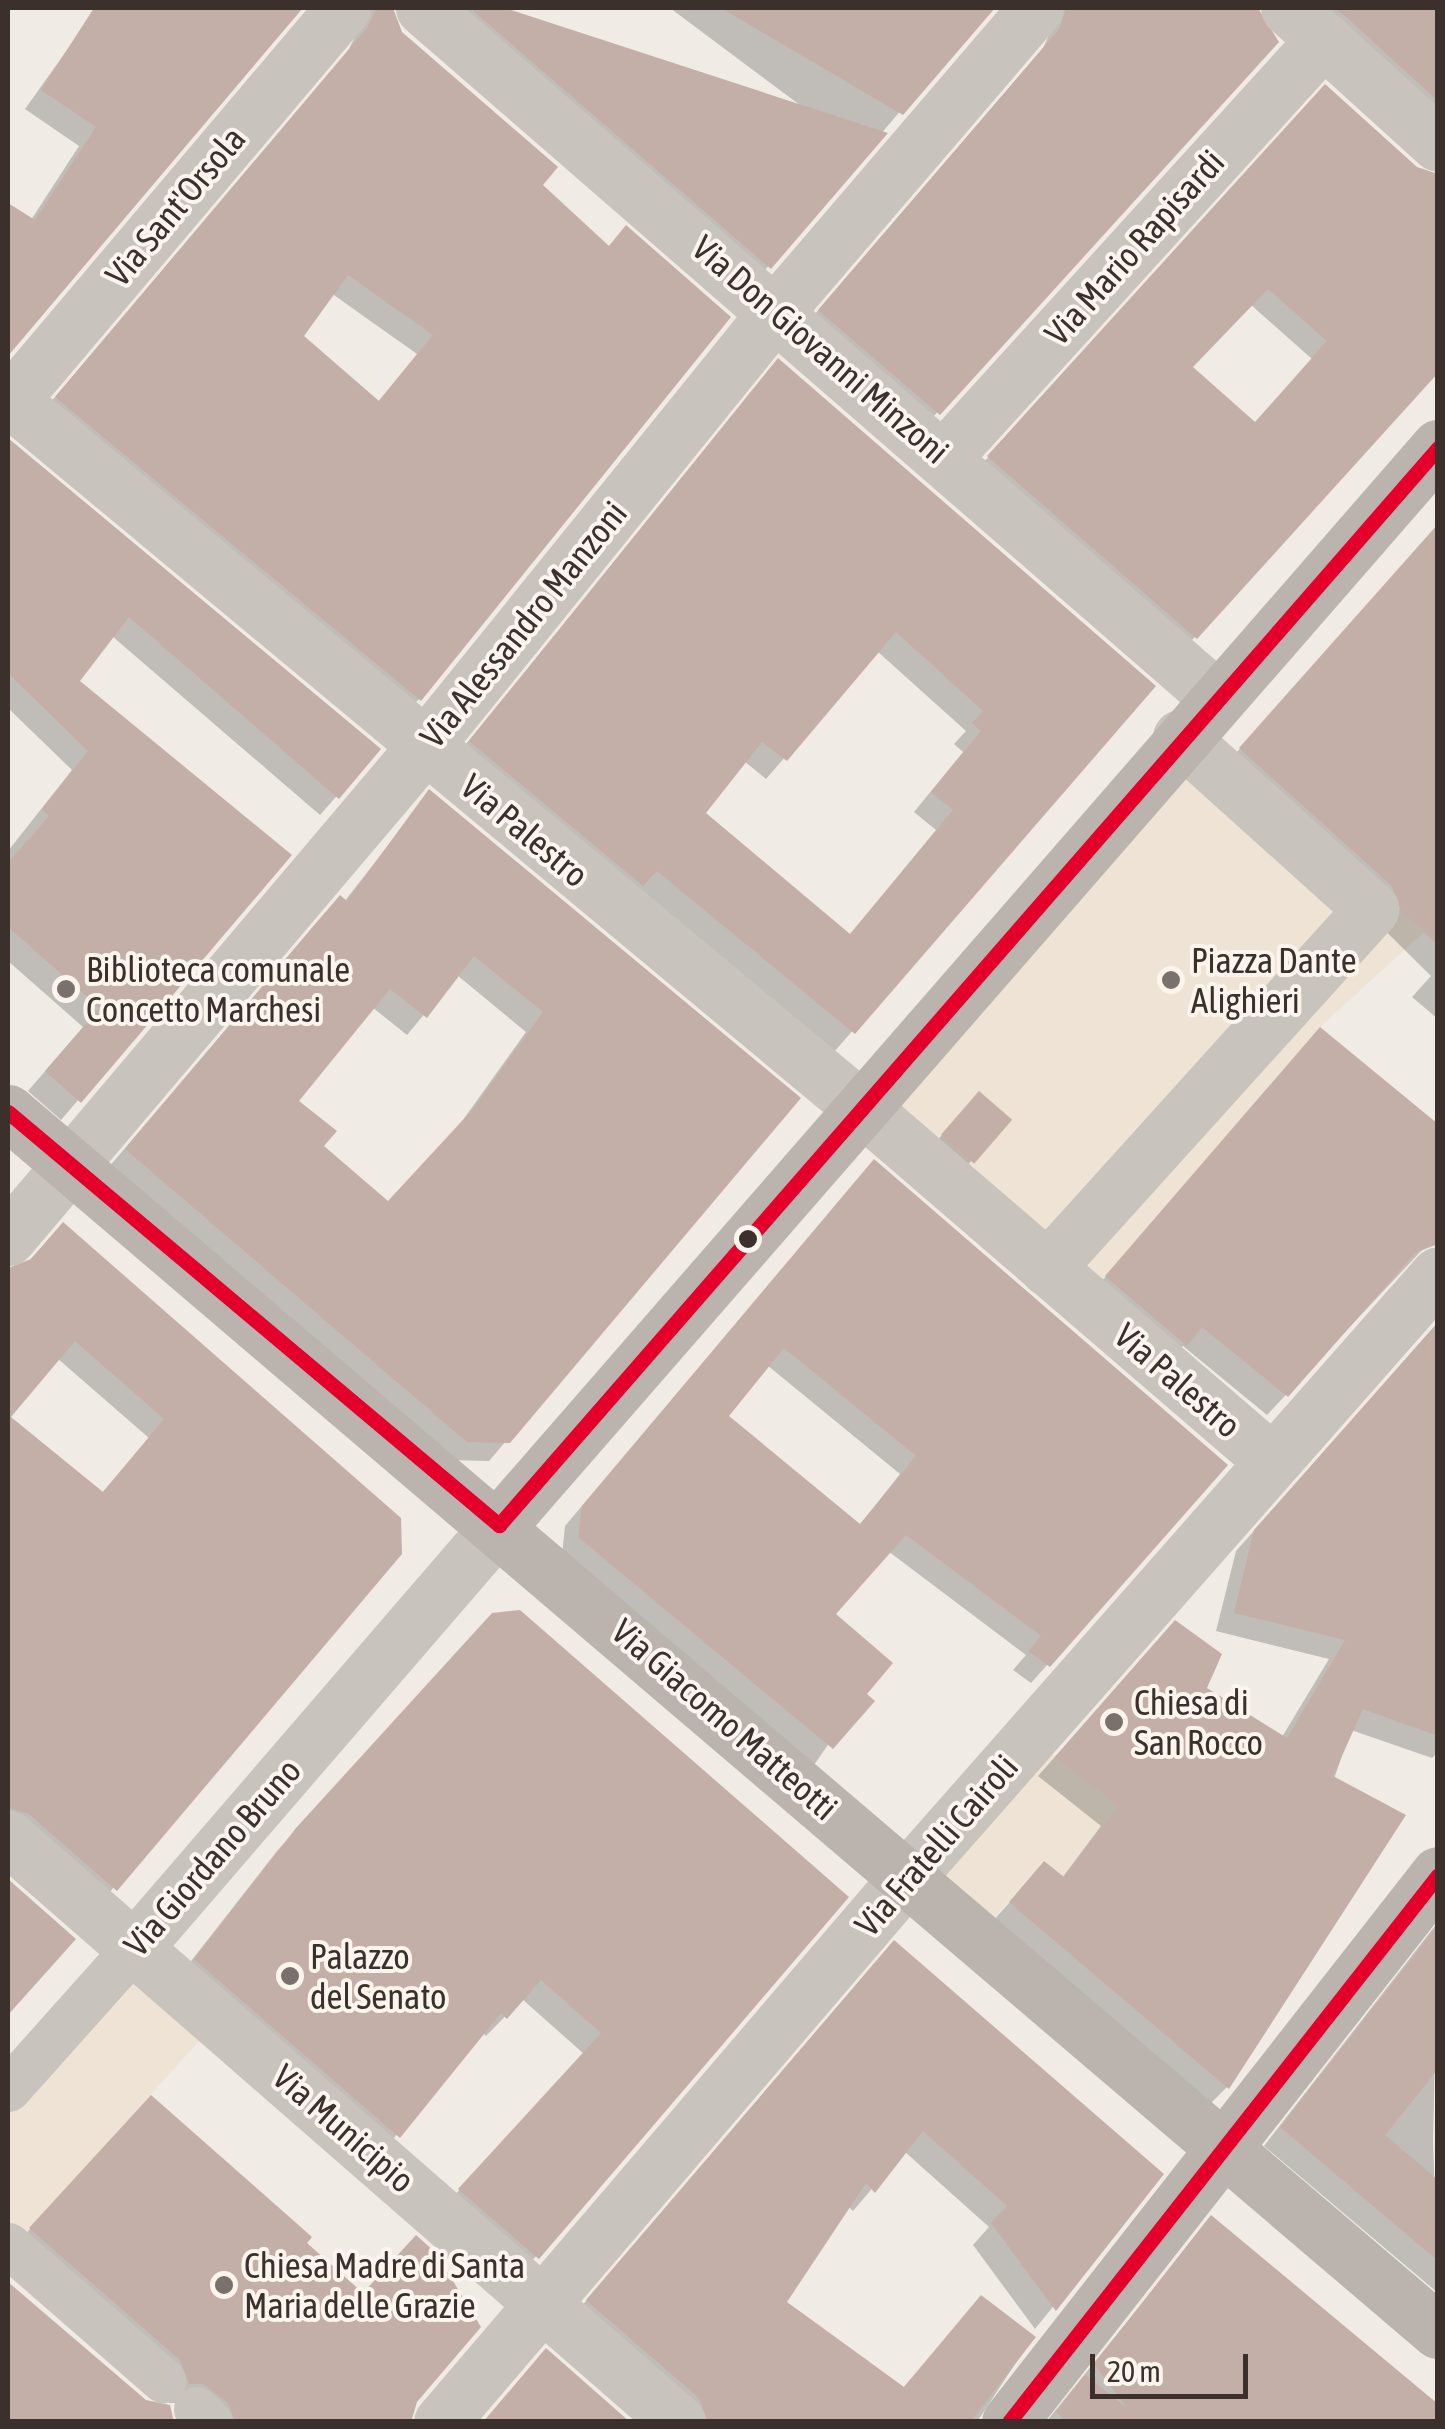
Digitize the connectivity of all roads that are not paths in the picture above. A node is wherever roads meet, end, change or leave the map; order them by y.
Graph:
1 (343, 8) edge
2 (423, 8) edge
3 (1036, 8) edge
4 (1306, 23) edge
5 (1438, 144) edge
6 (777, 310) junction
7 (8, 401) edge
8 (1438, 447) edge
9 (945, 456) junction
10 (1215, 696) junction
11 (1180, 737) junction
12 (424, 747) junction
13 (860, 1107) junction
14 (8, 1112) edge
15 (69, 1166) junction
16 (8, 1238) edge
17 (1438, 1274) edge
18 (1066, 1284) junction
19 (1272, 1461) junction
20 (499, 1525) junction
21 (8, 1838) edge
22 (1438, 1874) edge
23 (907, 1877) junction
24 (136, 1946) junction
25 (8, 2090) edge
26 (1222, 2149) junction
27 (9, 2246) edge
28 (545, 2304) junction
29 (1438, 2331) edge
30 (190, 2404) edge
31 (441, 2422) edge
32 (678, 2422) edge
33 (1009, 2422) edge

1 - 7 street, Via Sant'Orsola
2 - 6 street, Via Don Giovanni Minzoni
3 - 6 street, Via Alessandro Manzoni
4 - 5 street
4 - 9 street, Via Mario Rapisardi
6 - 9 street, Via Don Giovanni Minzoni
6 - 12 street, Via Alessandro Manzoni
7 - 12 street, Via Palestro
8 - 10 main road, Via Giordano Bruno
9 - 10 street, Via Don Giovanni Minzoni
10 - 11 main road, Via Giordano Bruno
11 - 13 main road, Via Giordano Bruno
11 - 18 street
12 - 13 street, Via Palestro
12 - 15 street, Via Alessandro Manzoni
13 - 18 street, Via Palestro
13 - 20 main road, Via Giordano Bruno
14 - 15 main road, Via Giacomo Matteotti
15 - 16 street, Via Alessandro Manzoni
15 - 20 main road, Via Giacomo Matteotti
17 - 19 street, Via Fratelli Cairoli
18 - 19 street, Via Palestro
19 - 23 street, Via Fratelli Cairoli
20 - 23 main road, Via Giacomo Matteotti
20 - 24 street, Via Giordano Bruno
21 - 24 street, Via Municipio
22 - 26 main road
23 - 26 main road, Via Giacomo Matteotti
23 - 28 street, Via Fratelli Cairoli
24 - 25 street, Via Giordano Bruno
24 - 28 street, Via Municipio
26 - 29 main road, Via Giacomo Matteotti
26 - 33 main road
27 - 30 street
28 - 31 street, Via Fratelli Cairoli
28 - 32 street, Via Municipio

